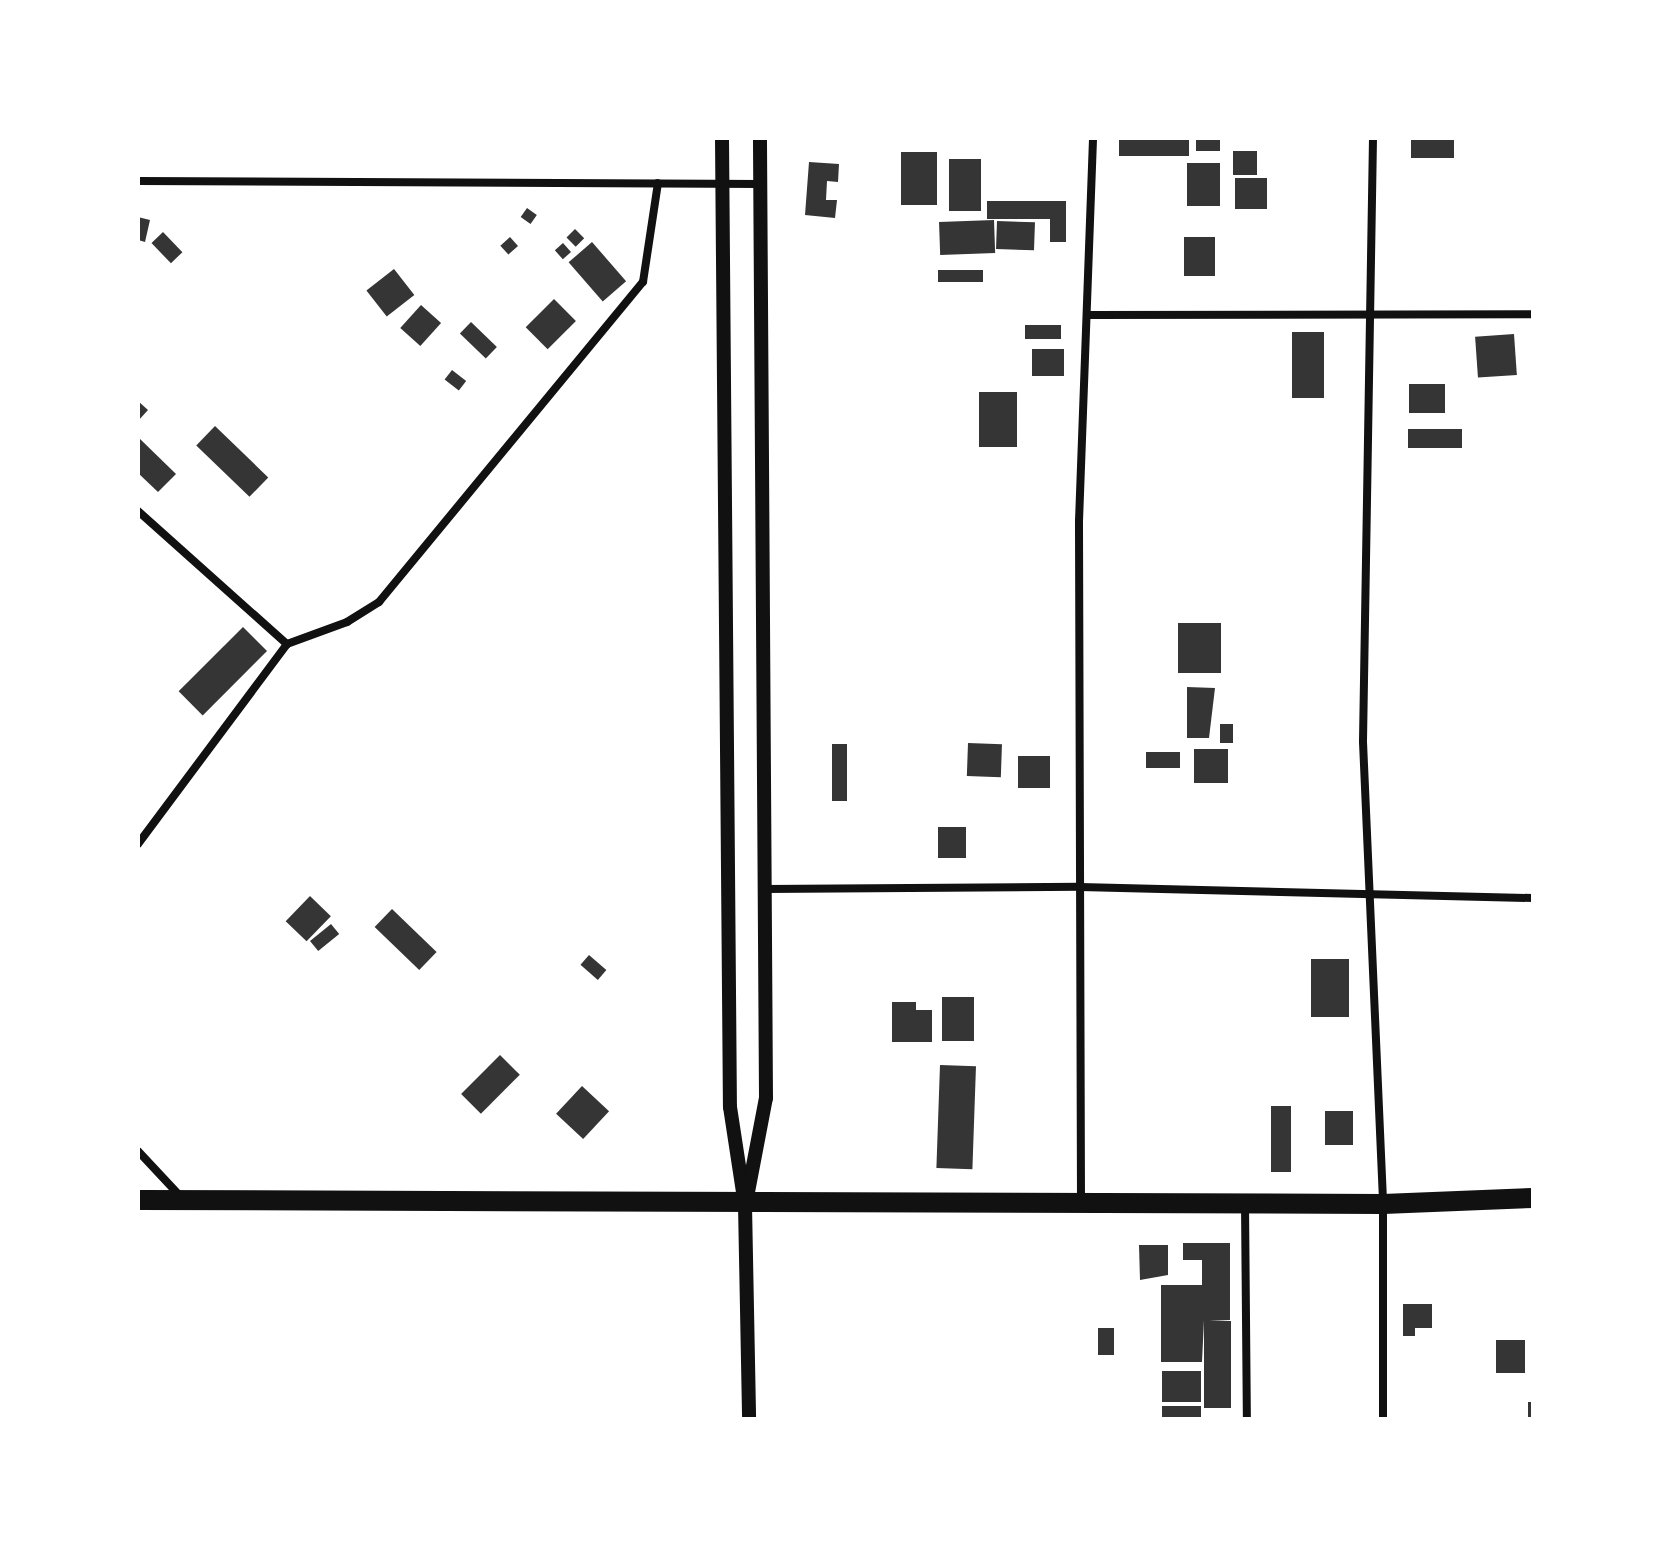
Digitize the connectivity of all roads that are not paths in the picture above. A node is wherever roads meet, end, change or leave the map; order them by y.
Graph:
1 (722, 138) edge
2 (760, 138) edge
3 (1093, 138) edge
4 (1373, 138) edge
5 (138, 181) edge
6 (658, 183) junction
7 (723, 183) junction
8 (762, 184) junction
9 (1533, 314) edge
10 (1088, 315) junction
11 (1374, 317) junction
12 (138, 511) edge
13 (287, 644) junction
14 (138, 826) edge
15 (147, 834) junction
16 (138, 844) edge
17 (1080, 887) junction
18 (765, 889) junction
19 (1372, 895) junction
20 (1533, 898) edge
21 (138, 1151) edge
22 (1533, 1198) edge
23 (138, 1200) edge
24 (183, 1200) junction
25 (1081, 1202) junction
26 (1245, 1203) junction
27 (1383, 1204) junction
28 (745, 1205) junction
29 (749, 1419) edge
30 (1247, 1419) edge
31 (1383, 1419) edge

1 - 7 street
2 - 8 street
3 - 10 street
4 - 11 street
5 - 6 street
6 - 7 street
6 - 13 street
7 - 8 street
7 - 28 street
8 - 18 street
9 - 11 street
10 - 11 street
10 - 17 street
11 - 19 street
12 - 13 street
13 - 15 street
14 - 15 street
15 - 16 street
17 - 18 street
17 - 19 street
17 - 25 street
18 - 28 street
19 - 20 street
19 - 27 street
21 - 24 street
22 - 27 highway
23 - 24 highway
24 - 28 highway
25 - 26 highway
25 - 28 highway
26 - 27 highway
26 - 30 street
27 - 31 street
28 - 29 street

